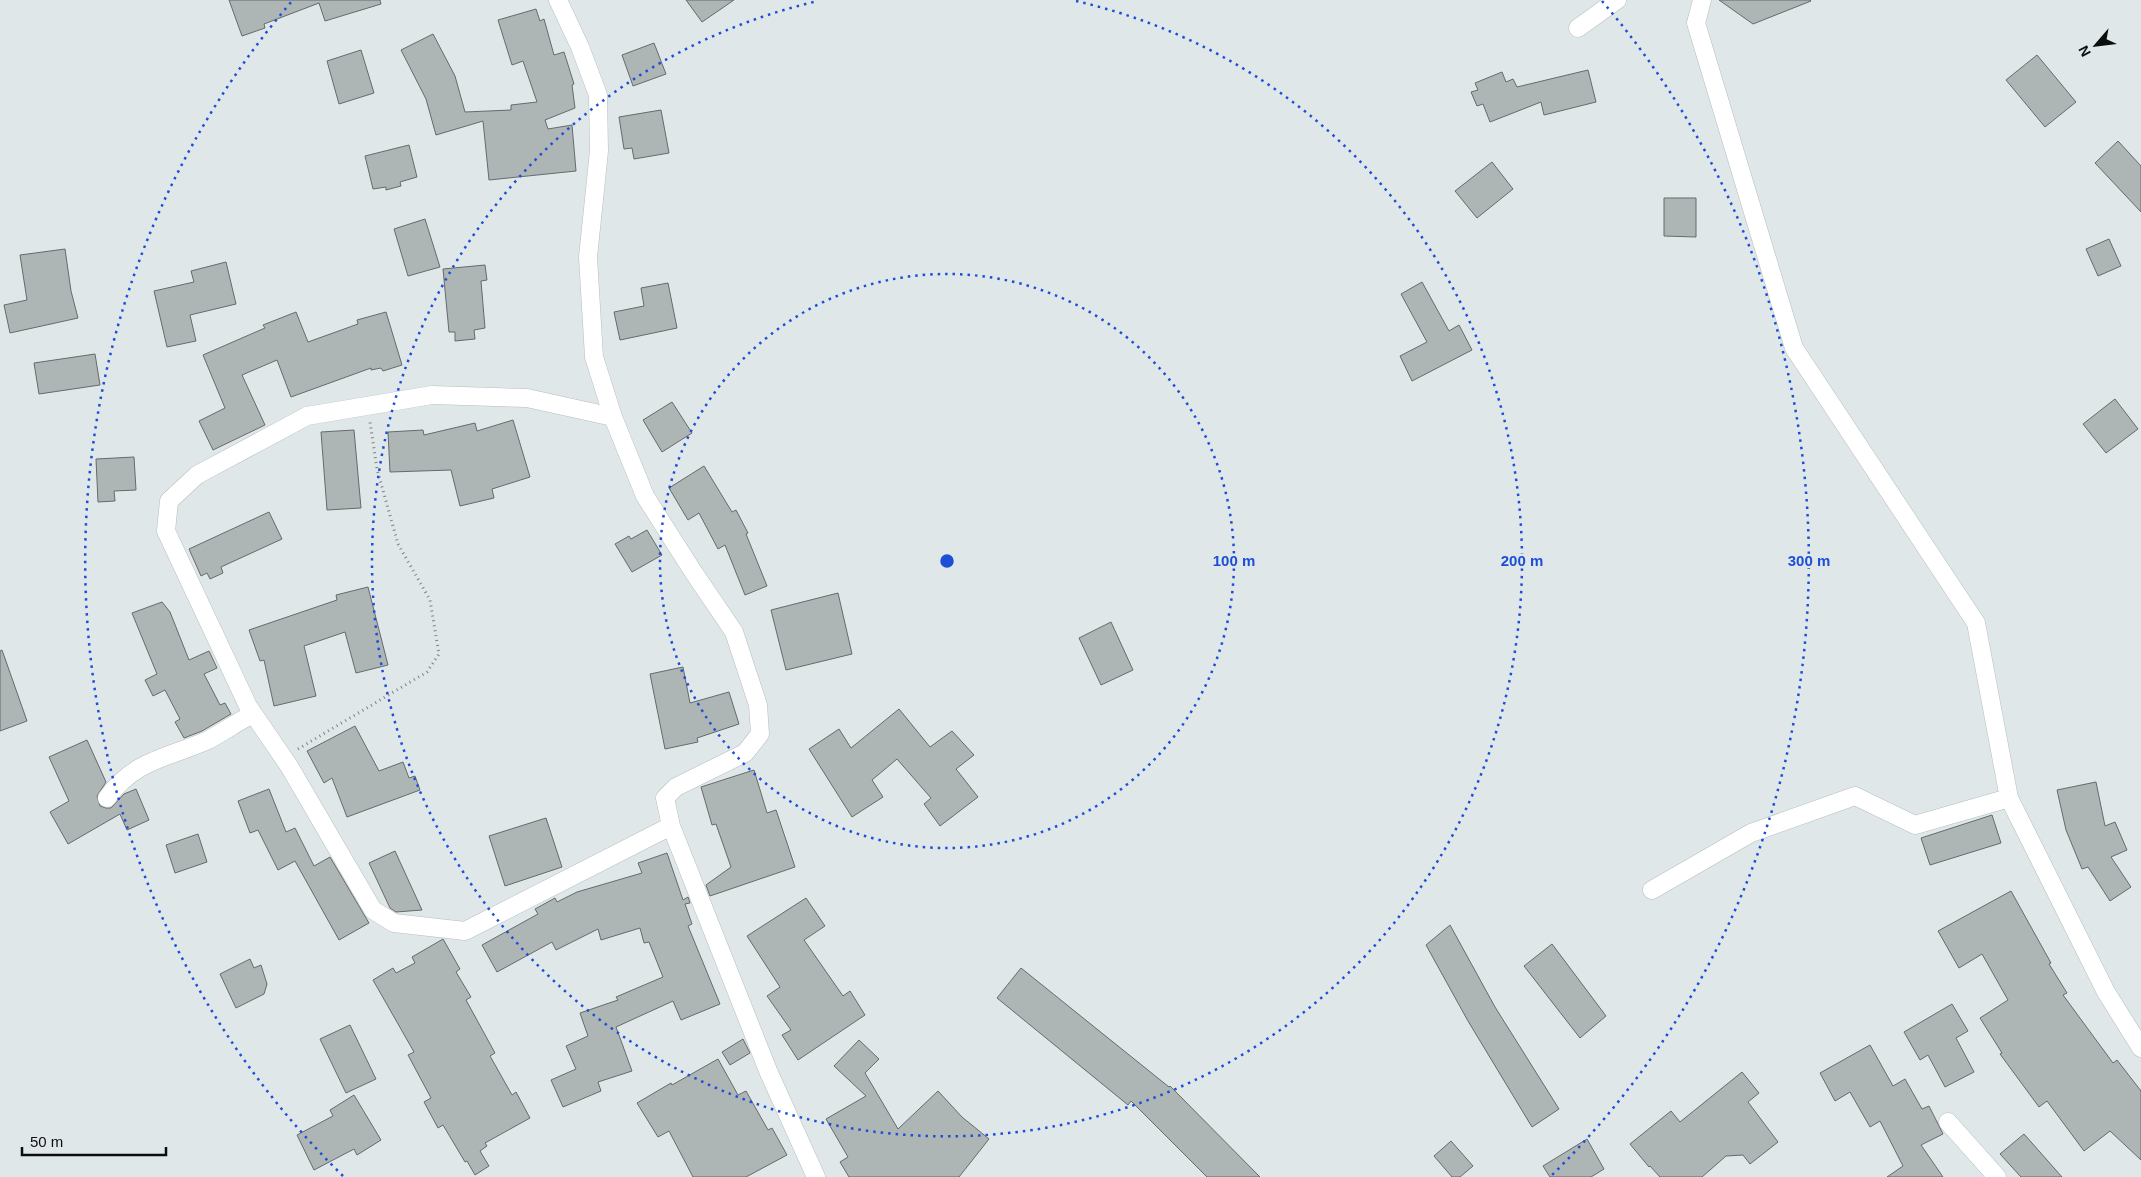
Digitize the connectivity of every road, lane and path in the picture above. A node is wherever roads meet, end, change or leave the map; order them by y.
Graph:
1 (558, 0) edge
2 (1617, 0) edge
3 (1702, 0) edge
4 (1578, 28) dead end
5 (368, 406) junction
6 (613, 418) junction
7 (253, 714) junction
8 (289, 766) junction
9 (107, 798) dead end
10 (2010, 798) junction
11 (671, 826) junction
12 (1652, 890) dead end
13 (2141, 1048) edge
14 (1948, 1122) dead end
15 (816, 1177) edge
16 (1997, 1177) edge

1 - 6 street
2 - 4 street
3 - 10 street
5 - 6 street
5 - 7 street
5 - 8 path
6 - 11 street
7 - 8 street
7 - 9 street
8 - 11 street
10 - 12 street
10 - 13 street
11 - 15 street
14 - 16 street

